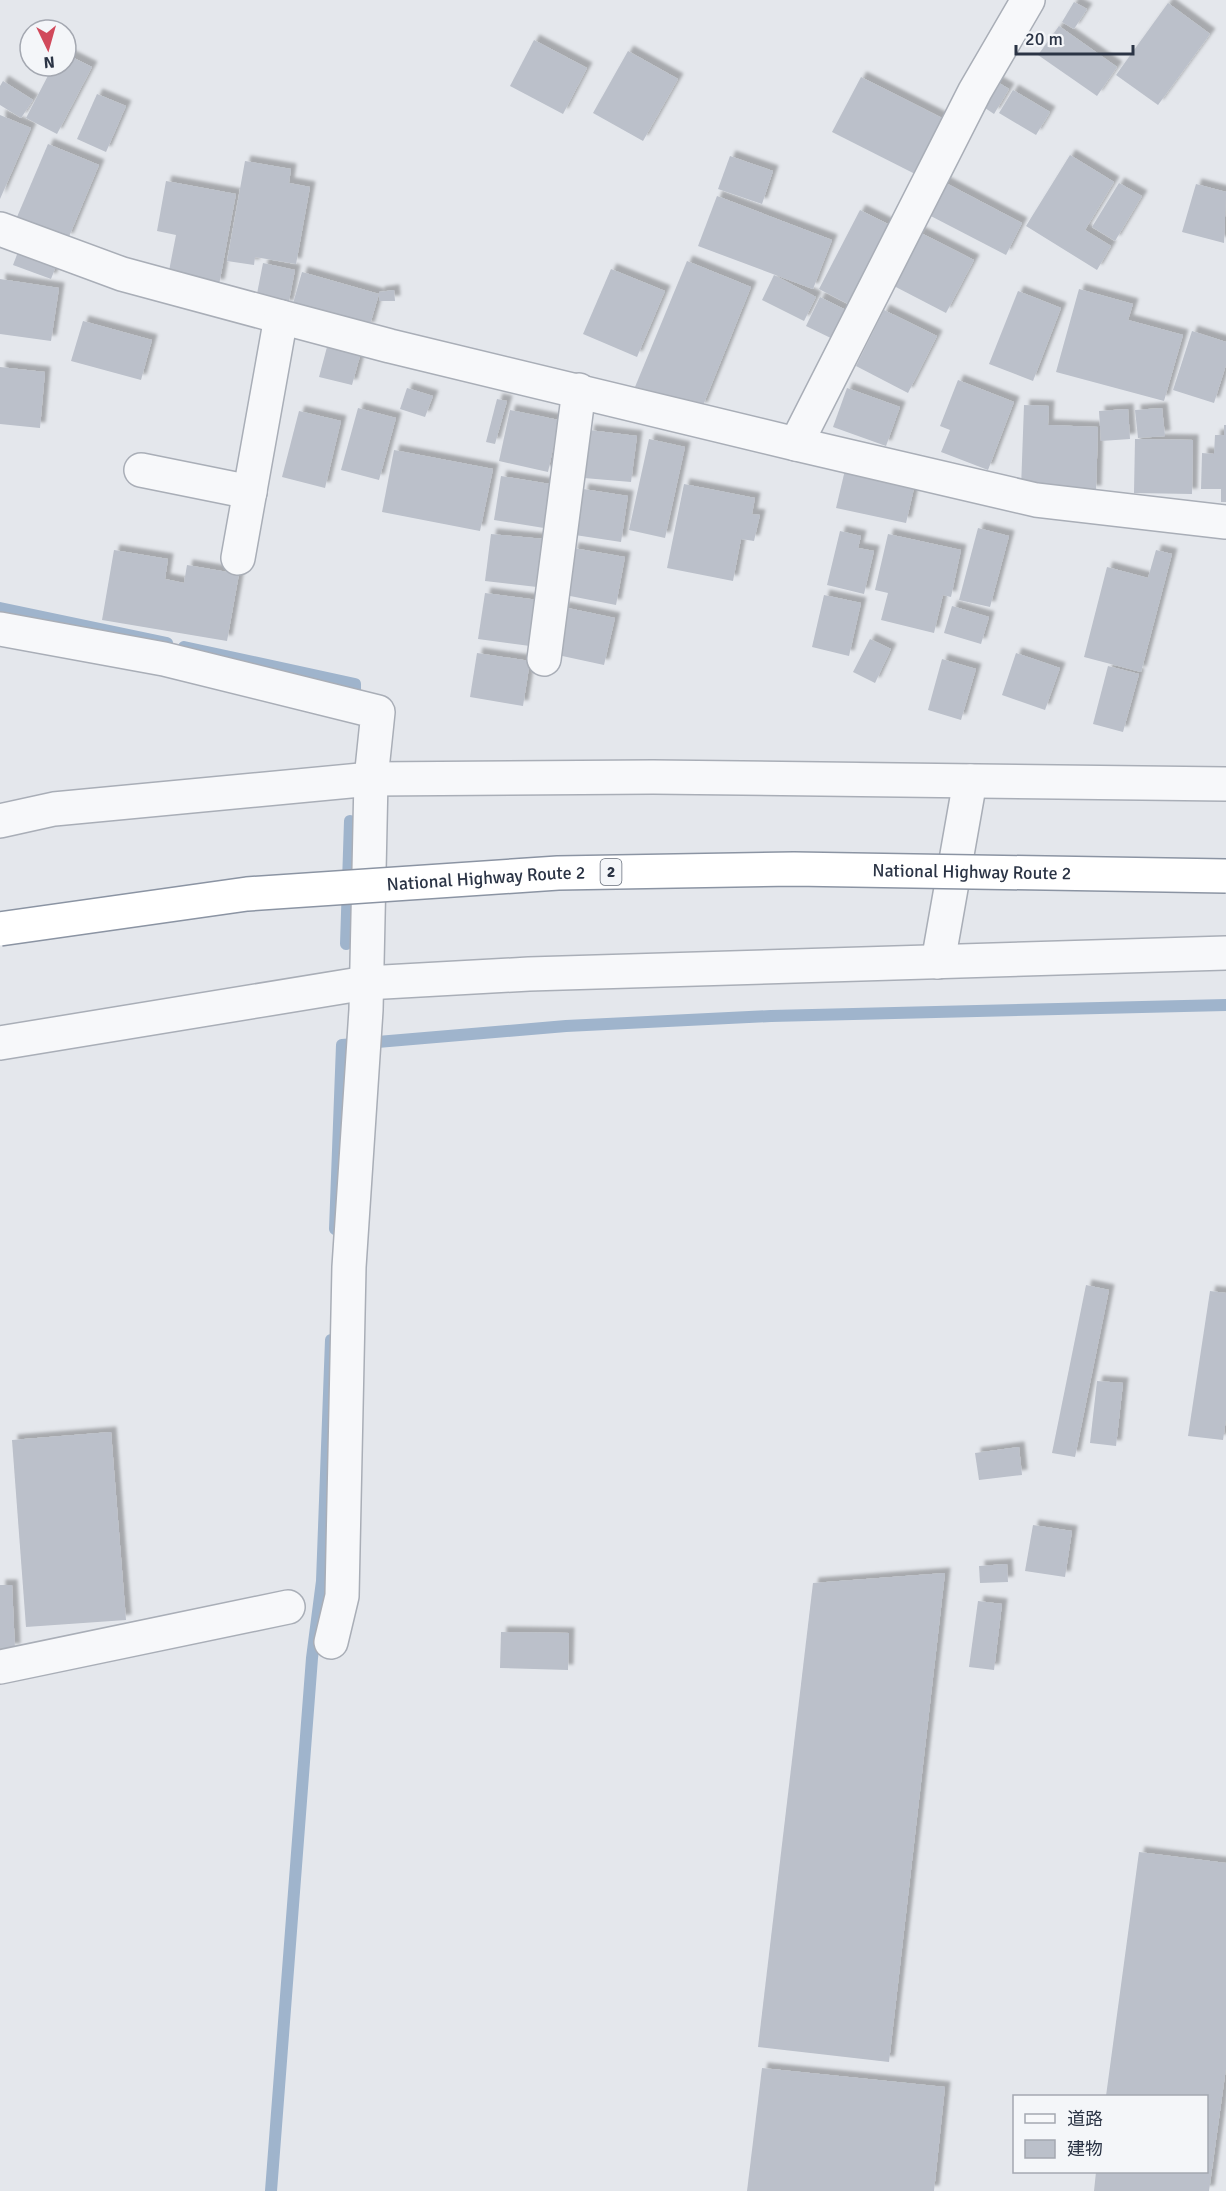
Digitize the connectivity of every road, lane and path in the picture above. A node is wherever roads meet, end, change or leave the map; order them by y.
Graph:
1 (1028, 0) edge
2 (0, 229) edge
3 (281, 317) junction
4 (579, 390) junction
5 (796, 444) junction
6 (141, 470) dead end
7 (250, 492) junction
8 (1226, 522) edge
9 (238, 558) dead end
10 (0, 629) edge
11 (544, 659) dead end
12 (371, 779) junction
13 (970, 781) junction
14 (1226, 784) edge
15 (0, 821) edge
16 (1226, 876) edge
17 (0, 929) edge
18 (1226, 953) edge
19 (938, 962) junction
20 (366, 983) junction
21 (0, 1043) edge
22 (288, 1607) dead end
23 (331, 1642) dead end
24 (0, 1667) edge

1 - 5 street
2 - 3 street
3 - 4 street
3 - 7 street
4 - 5 street
4 - 11 street
5 - 8 street
6 - 7 street
7 - 9 street
10 - 12 street
12 - 13 street
12 - 15 street
12 - 20 street
13 - 14 street
13 - 19 street
16 - 17 highway, National Highway Route 2 / 2, bridge
18 - 19 street
19 - 20 street
20 - 21 street
20 - 23 street
22 - 24 street

